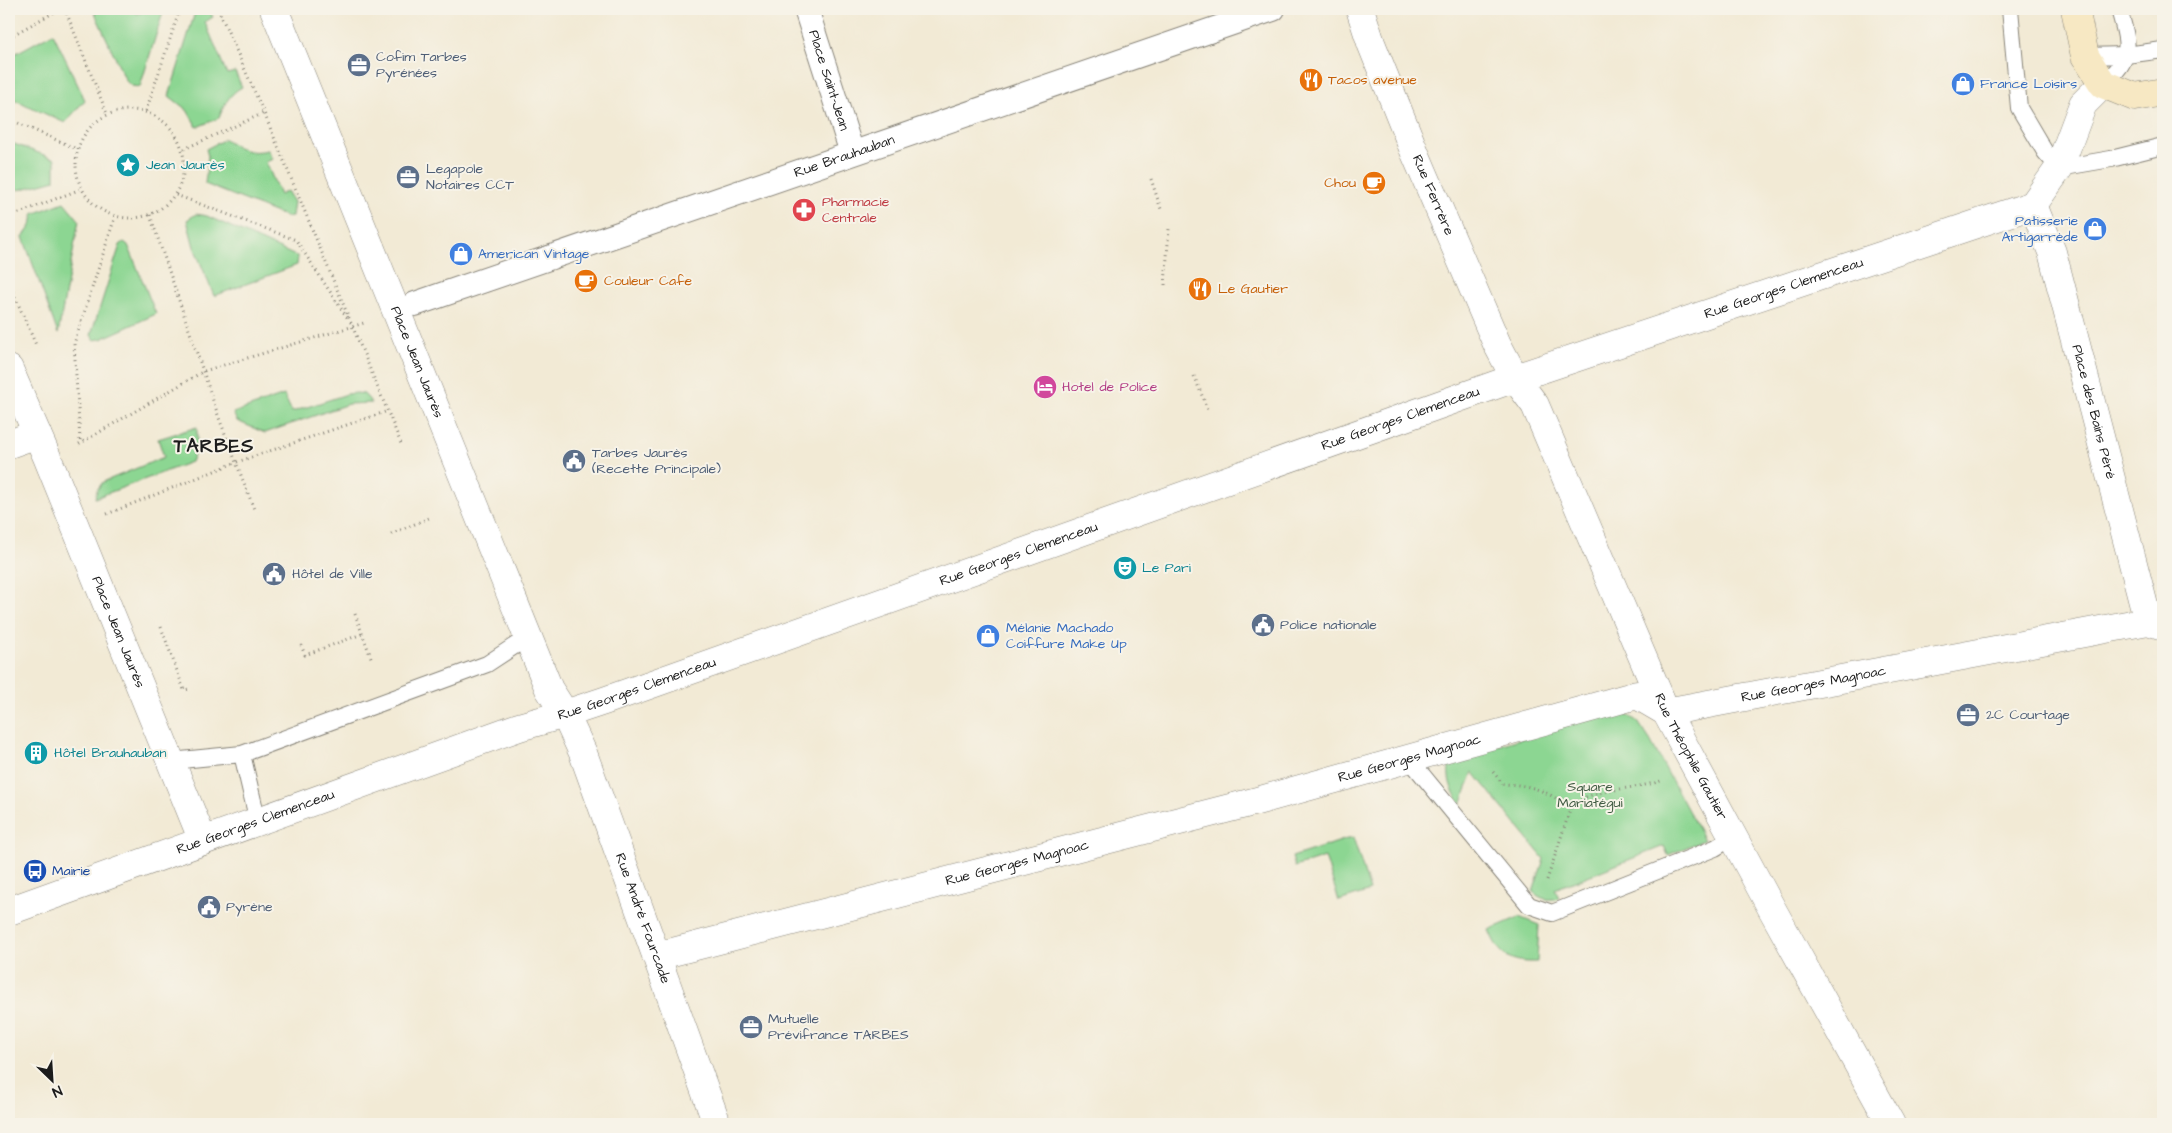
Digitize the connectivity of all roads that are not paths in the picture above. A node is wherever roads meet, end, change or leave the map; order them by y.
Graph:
1 (274, 9) edge
2 (806, 9) edge
3 (1272, 9) edge
4 (1360, 9) edge
5 (2010, 9) edge
6 (2075, 9) edge
7 (2119, 9) edge
8 (2163, 50) edge
9 (2126, 55) junction
10 (2084, 56) junction
11 (2103, 84) junction
12 (2163, 92) edge
13 (2163, 146) edge
14 (852, 153) junction
15 (2059, 168) junction
16 (2033, 206) junction
17 (415, 304) dead end
18 (9, 369) edge
19 (1515, 378) junction
20 (37, 434) junction
21 (9, 444) edge
22 (2156, 624) edge
23 (528, 637) junction
24 (1666, 712) junction
25 (565, 714) junction
26 (242, 754) junction
27 (1410, 760) junction
28 (171, 761) junction
29 (258, 822) junction
30 (1733, 837) junction
31 (203, 841) junction
32 (9, 911) edge
33 (657, 956) junction
34 (717, 1124) edge
35 (1891, 1124) edge

1 - 23 street, Place Jean Jaurès
2 - 14 street, Place Saint-Jean
3 - 14 street, Rue Brauhauban
4 - 19 street, Rue Ferrère
5 - 15 lane
6 - 10 main road
7 - 9 lane
8 - 9 lane
9 - 10 lane
9 - 11 lane
10 - 11 main road
11 - 12 main road
11 - 15 street
13 - 15 lane
14 - 17 street, Rue Brauhauban
15 - 16 street
16 - 19 street, Rue Georges Clemenceau
16 - 22 street, Place des Bains Péré
18 - 20 street, Place Jean Jaurès
19 - 24 street, Rue Théophile Gautier
19 - 25 street, Rue Georges Clemenceau
20 - 21 street
20 - 28 street, Place Jean Jaurès
22 - 24 street, Rue Georges Magnoac
23 - 25 street, Place Jean Jaurès
23 - 26 lane
24 - 27 street, Rue Georges Magnoac
24 - 30 street, Rue Théophile Gautier
25 - 29 street, Rue Georges Clemenceau
25 - 33 street, Rue André Fourcade
26 - 28 lane
26 - 29 lane
27 - 30 lane
27 - 33 street, Rue Georges Magnoac
28 - 31 street, Place Jean Jaurès
29 - 31 street, Rue Georges Clemenceau
30 - 35 street, Rue Théophile Gautier
31 - 32 street, Rue Georges Clemenceau
33 - 34 street, Rue André Fourcade

